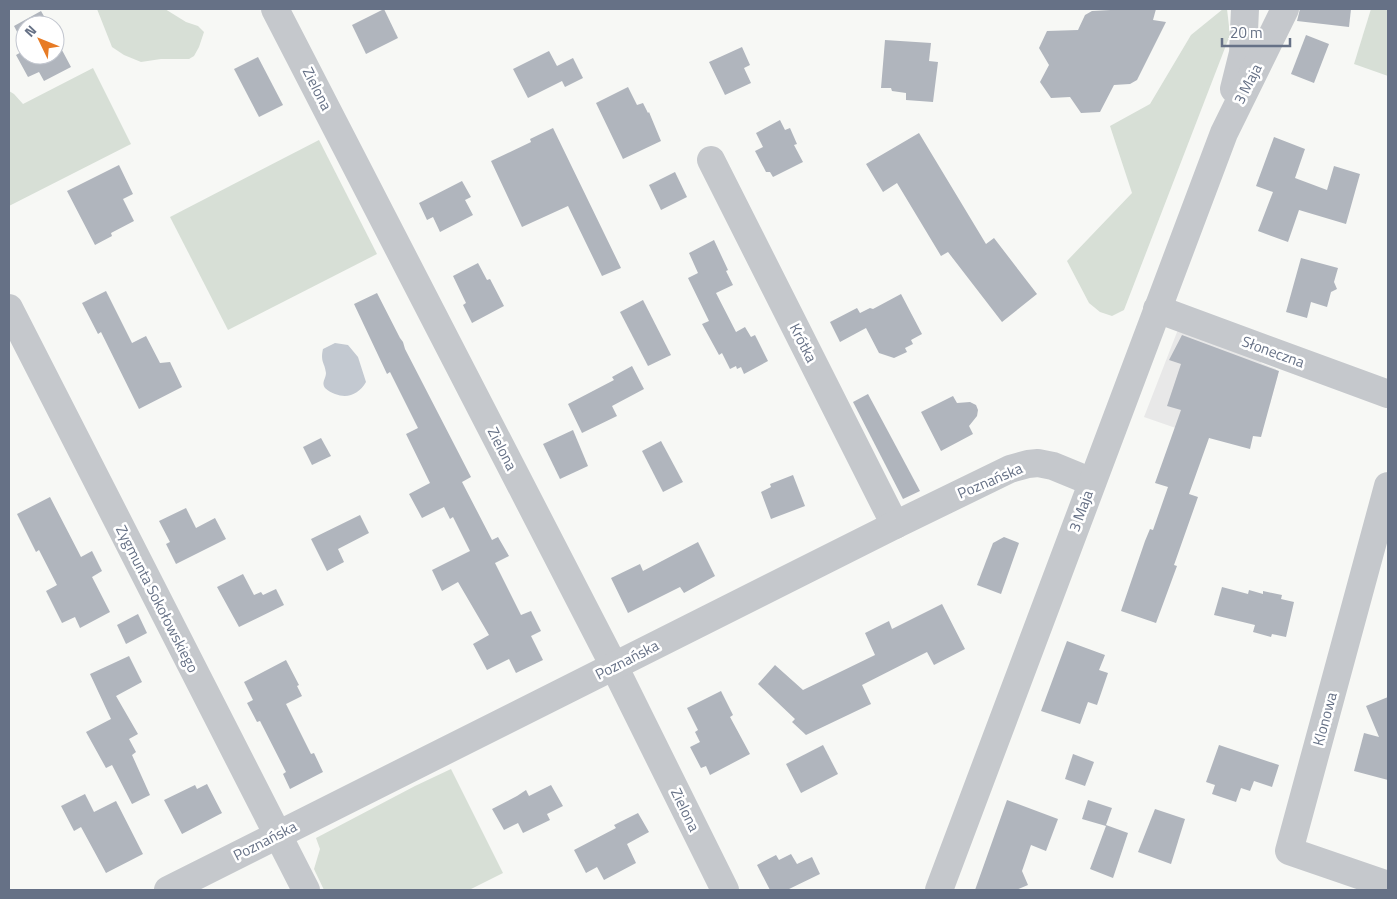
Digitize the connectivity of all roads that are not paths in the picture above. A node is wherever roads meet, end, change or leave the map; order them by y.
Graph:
1 (276, 9) edge
2 (1245, 9) edge
3 (1285, 9) edge
4 (1224, 132) junction
5 (711, 160) dead end
6 (9, 308) edge
7 (1157, 309) junction
8 (1388, 394) edge
9 (1092, 482) junction
10 (1388, 486) edge
11 (895, 525) junction
12 (614, 666) junction
13 (277, 835) junction
14 (1388, 885) edge
15 (168, 890) edge
16 (306, 890) edge
17 (725, 890) edge
18 (939, 890) edge

1 - 12 street, Zielona
2 - 4 street, 3 Maja
3 - 4 street, 3 Maja
4 - 7 street, 3 Maja
5 - 11 street, Krótka
6 - 13 street, Zygmunta Sokołowskiego
7 - 8 street, Słoneczna
7 - 9 street, 3 Maja
9 - 11 street, Poznańska
9 - 18 street, 3 Maja
10 - 14 street, Klonowa
11 - 12 street, Poznańska
12 - 13 street, Poznańska
12 - 17 street, Zielona
13 - 15 street, Poznańska
13 - 16 street, Zygmunta Sokołowskiego

